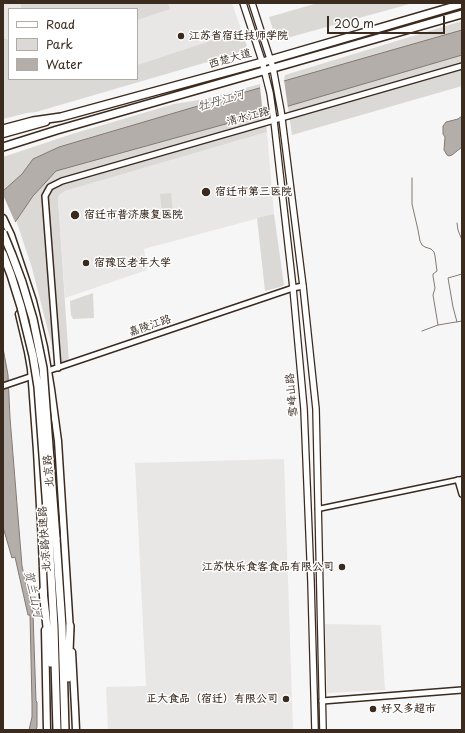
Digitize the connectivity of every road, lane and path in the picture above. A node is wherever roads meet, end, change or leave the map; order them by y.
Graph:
1 (243, 3) edge
2 (252, 3) edge
3 (462, 4) edge
4 (462, 14) edge
5 (270, 60) junction
6 (262, 61) junction
7 (462, 66) edge
8 (273, 68) junction
9 (265, 70) junction
10 (61, 117) junction
11 (282, 118) junction
12 (274, 120) junction
13 (3, 129) edge
14 (3, 134) edge
15 (3, 149) edge
16 (3, 218) edge
17 (3, 233) edge
18 (3, 254) edge
19 (3, 259) edge
20 (303, 286) junction
21 (292, 288) junction
22 (58, 368) junction
23 (48, 371) junction
24 (31, 377) junction
25 (3, 386) edge
26 (460, 480) edge
27 (462, 494) edge
28 (318, 509) junction
29 (53, 538) junction
30 (44, 591) junction
31 (70, 626) junction
32 (462, 690) edge
33 (322, 701) junction
34 (47, 730) edge
35 (54, 730) edge
36 (57, 730) edge
37 (65, 730) edge
38 (70, 730) edge
39 (76, 730) edge
40 (315, 730) edge
41 (323, 730) edge

1 - 6 main road, 雪峰山路
2 - 5 main road, 雪峰山路
3 - 5 highway, 西楚大道
4 - 8 highway
5 - 6 highway, 西楚大道
5 - 8 main road, 雪峰山路
6 - 9 main road, 雪峰山路
6 - 10 highway, 西楚大道
7 - 11 street, 清水江路
8 - 9 highway
8 - 11 main road, 雪峰山路
9 - 12 main road, 雪峰山路
9 - 15 highway, 西楚大道
10 - 13 highway
10 - 14 main road, 西楚大道
11 - 12 street, 清水江路
11 - 20 main road, 雪峰山路
12 - 21 main road, 雪峰山路
12 - 22 street, 清水江路
16 - 23 main road, 北京路
17 - 29 highway, 北京路快速路, bridge
18 - 29 highway, 北京路快速路, bridge
19 - 24 main road, 北京路
20 - 21 street, 嘉陵江路
20 - 28 main road, 雪峰山路
21 - 22 street, 嘉陵江路
21 - 40 main road, 雪峰山路
22 - 23 street, 嘉陵江路
23 - 24 street, 嘉陵江路
23 - 31 main road, 北京路
24 - 25 street, 嘉陵江路
24 - 30 main road, 北京路
26 - 27 street
26 - 28 street
28 - 33 main road, 雪峰山路
29 - 36 highway, 北京路快速路
29 - 37 highway, 北京路快速路
30 - 34 main road, 北京路
30 - 35 highway
31 - 38 highway
31 - 39 main road, 北京路
32 - 33 street
33 - 41 main road, 雪峰山路

